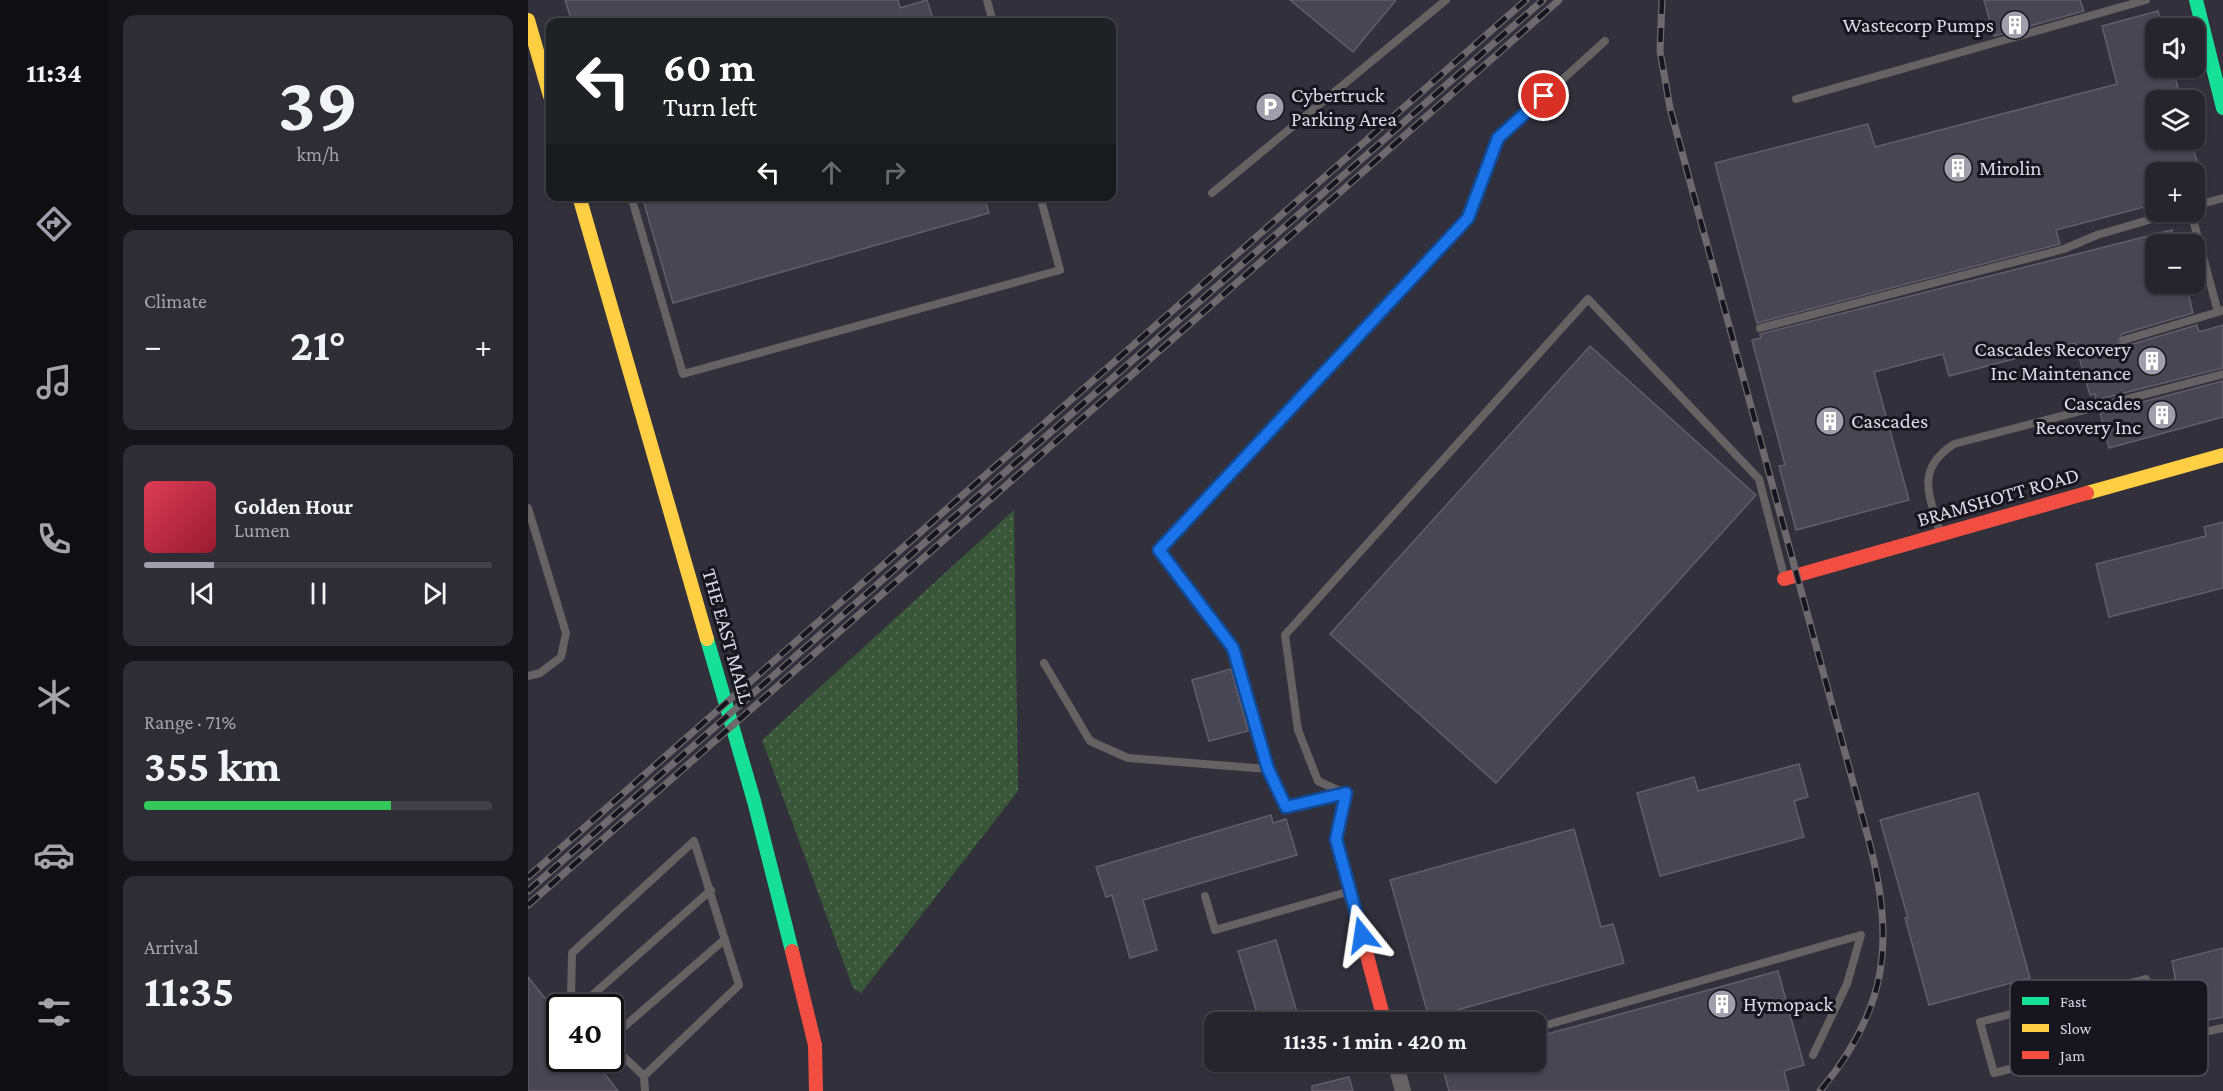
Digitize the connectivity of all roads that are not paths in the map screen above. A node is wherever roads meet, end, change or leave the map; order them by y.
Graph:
1 (987, 0) edge
2 (1446, 0) edge
3 (2146, 0) edge
4 (2196, 0) edge
5 (992, 18) edge
6 (528, 20) edge
7 (1605, 41) dead end
8 (2217, 55) edge
9 (546, 82) edge
10 (1796, 99) dead end
11 (2223, 108) edge
12 (1212, 193) dead end
13 (2223, 198) edge
14 (580, 201) edge
15 (632, 201) edge
16 (1041, 201) edge
17 (2205, 203) edge
18 (2145, 221) edge
19 (2194, 222) edge
20 (2220, 311) edge
21 (1760, 328) dead end
22 (2124, 340) dead end
23 (2223, 374) edge
24 (2223, 456) edge
25 (528, 507) edge
26 (1941, 534) junction
27 (1784, 579) joint
28 (1044, 663) dead end
29 (528, 676) edge
30 (1268, 769) junction
31 (1346, 793) junction
32 (711, 890) junction
33 (1350, 891) junction
34 (1205, 896) dead end
35 (725, 939) junction
36 (571, 994) edge
37 (596, 994) edge
38 (1382, 1012) edge
39 (2010, 1014) edge
40 (1546, 1025) edge
41 (2223, 1028) edge
42 (624, 1029) edge
43 (2208, 1031) edge
44 (1813, 1055) dead end
45 (624, 1056) edge
46 (2010, 1069) edge
47 (1398, 1072) edge
48 (644, 1076) junction
49 (645, 1091) edge
50 (816, 1091) edge
51 (1403, 1091) edge

1 - 5 lane
2 - 12 lane
3 - 10 lane
4 - 8 main road
6 - 9 main road
7 - 30 lane
8 - 11 main road
13 - 17 lane
14 - 50 main road, THE EAST MALL
15 - 16 lane
18 - 21 lane
19 - 20 lane
20 - 22 lane
23 - 26 lane
24 - 26 main road, BRAMSHOTT ROAD
25 - 29 lane
26 - 27 main road, BRAMSHOTT ROAD
27 - 31 lane
28 - 30 lane
30 - 31 lane
31 - 33 main road
32 - 35 lane
32 - 36 lane
32 - 37 lane
33 - 34 lane
33 - 38 main road
35 - 42 lane
35 - 48 lane
39 - 46 lane
40 - 44 lane
41 - 43 lane
45 - 48 lane
47 - 51 street
48 - 49 lane

